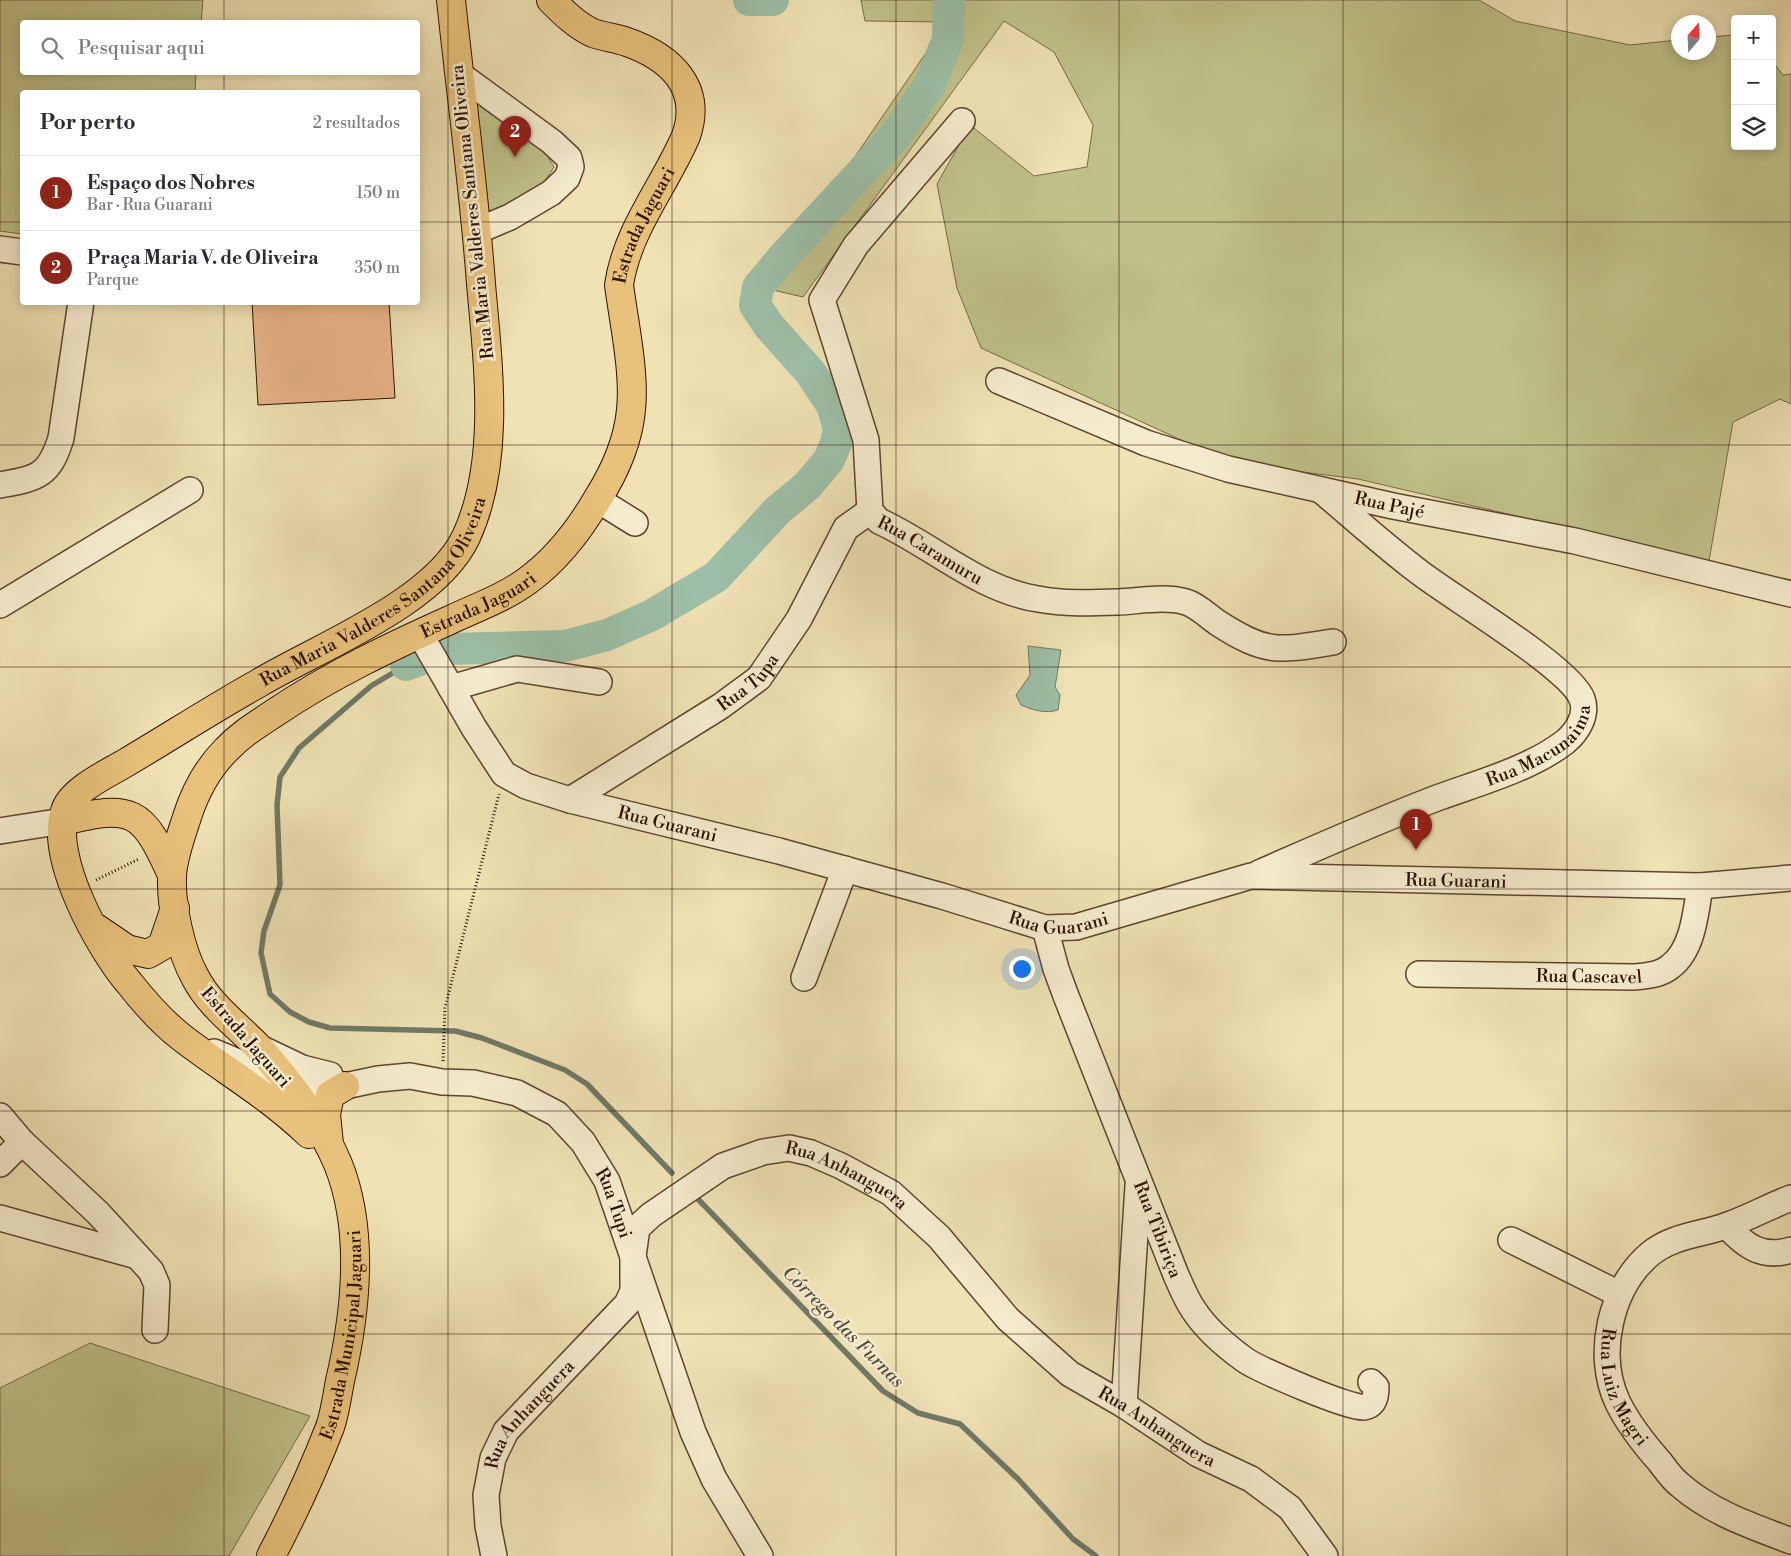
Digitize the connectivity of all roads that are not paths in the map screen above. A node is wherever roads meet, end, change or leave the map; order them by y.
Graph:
1 (451, 0) edge
2 (551, 0) edge
3 (459, 74) junction
4 (962, 121) dead end
5 (477, 231) junction
6 (0, 249) edge
7 (20, 252) edge
8 (81, 305) edge
9 (999, 381) dead end
10 (0, 486) edge
11 (1319, 489) junction
12 (190, 490) dead end
13 (598, 500) junction
14 (870, 511) junction
15 (635, 523) dead end
16 (1791, 594) edge
17 (0, 605) edge
18 (1333, 642) dead end
19 (429, 649) junction
20 (303, 659) junction
21 (599, 682) dead end
22 (319, 685) junction
23 (451, 688) junction
24 (570, 800) junction
25 (63, 821) junction
26 (0, 831) edge
27 (845, 869) junction
28 (172, 875) junction
29 (1251, 876) junction
30 (1791, 878) edge
31 (1700, 886) junction
32 (175, 908) junction
33 (91, 924) junction
34 (1045, 928) junction
35 (1419, 974) dead end
36 (804, 978) dead end
37 (180, 1036) junction
38 (256, 1046) junction
39 (378, 1078) junction
40 (288, 1083) junction
41 (345, 1086) junction
42 (0, 1116) edge
43 (22, 1142) junction
44 (332, 1151) junction
45 (0, 1164) edge
46 (1138, 1179) junction
47 (1791, 1198) edge
48 (0, 1218) edge
49 (1727, 1226) junction
50 (1511, 1240) dead end
51 (1791, 1250) edge
52 (137, 1256) junction
53 (633, 1256) junction
54 (1620, 1294) junction
55 (155, 1330) dead end
56 (1371, 1382) dead end
57 (1124, 1405) junction
58 (295, 1510) junction
59 (1791, 1541) edge
60 (271, 1556) edge
61 (291, 1556) edge
62 (494, 1556) edge
63 (760, 1556) edge
64 (1326, 1556) edge

1 - 3 main road, Rua Maria Valderes Santana Oliveira
2 - 13 main road, Estrada Jaguari
3 - 5 main road, Rua Maria Valderes Santana Oliveira
3 - 5 street
4 - 14 street, Rua Caramuru
5 - 20 main road, Rua Maria Valderes Santana Oliveira
6 - 7 street
8 - 10 street
9 - 11 street, Rua Pajé
11 - 16 street, Rua Pajé
11 - 29 street, Rua Macunaima
12 - 17 street
13 - 15 street
13 - 19 main road, Estrada Jaguari
14 - 18 street, Rua Caramuru
14 - 24 street, Rua Tupa
19 - 22 main road, Estrada Jaguari
19 - 23 street, Rua Guarani
20 - 22 main road
20 - 25 main road, Rua Maria Valderes Santana Oliveira
21 - 23 street
22 - 28 main road, Estrada Jaguari
23 - 24 street, Rua Guarani
24 - 27 street, Rua Guarani
25 - 26 street
25 - 28 main road
25 - 33 main road, Rua Maria Valderes Santana Oliveira
27 - 34 street, Rua Guarani
27 - 36 street
28 - 32 main road, Estrada Jaguari
29 - 31 street, Rua Guarani
29 - 34 street, Rua Guarani
30 - 31 street, Rua Guarani
31 - 35 street, Rua Cascavel
32 - 33 main road
32 - 38 main road, Estrada Jaguari
33 - 37 main road, Rua Maria Valderes Santana Oliveira
34 - 46 street, Rua Tibiriça
37 - 40 street, Rua Maria Valderes Santana Oliveira
37 - 44 main road, Rua Maria Valderes Santana Oliveira
38 - 39 street
38 - 40 main road, Estrada Jaguari
39 - 41 street, Rua Tupi
39 - 53 street, Rua Tupi
40 - 41 street, Rua Tupi
40 - 44 main road, Estrada Jaguari
41 - 44 main road
42 - 43 street
43 - 45 street
43 - 52 street
44 - 58 main road, Estrada Municipal Jaguari
46 - 56 street, Rua Tibiriça
46 - 57 street
47 - 49 street, Rua Luiz Magri
48 - 52 street
49 - 51 street
49 - 54 street, Rua Luiz Magri
50 - 54 street
52 - 55 street
53 - 57 street, Rua Anhanguera
53 - 62 street, Rua Anhanguera
53 - 63 street, Rua Tupi
54 - 59 street, Rua Luiz Magri
57 - 64 street, Rua Anhanguera
58 - 60 main road, Estrada Municipal Jaguari
58 - 61 main road, Estrada Municipal Jaguari

